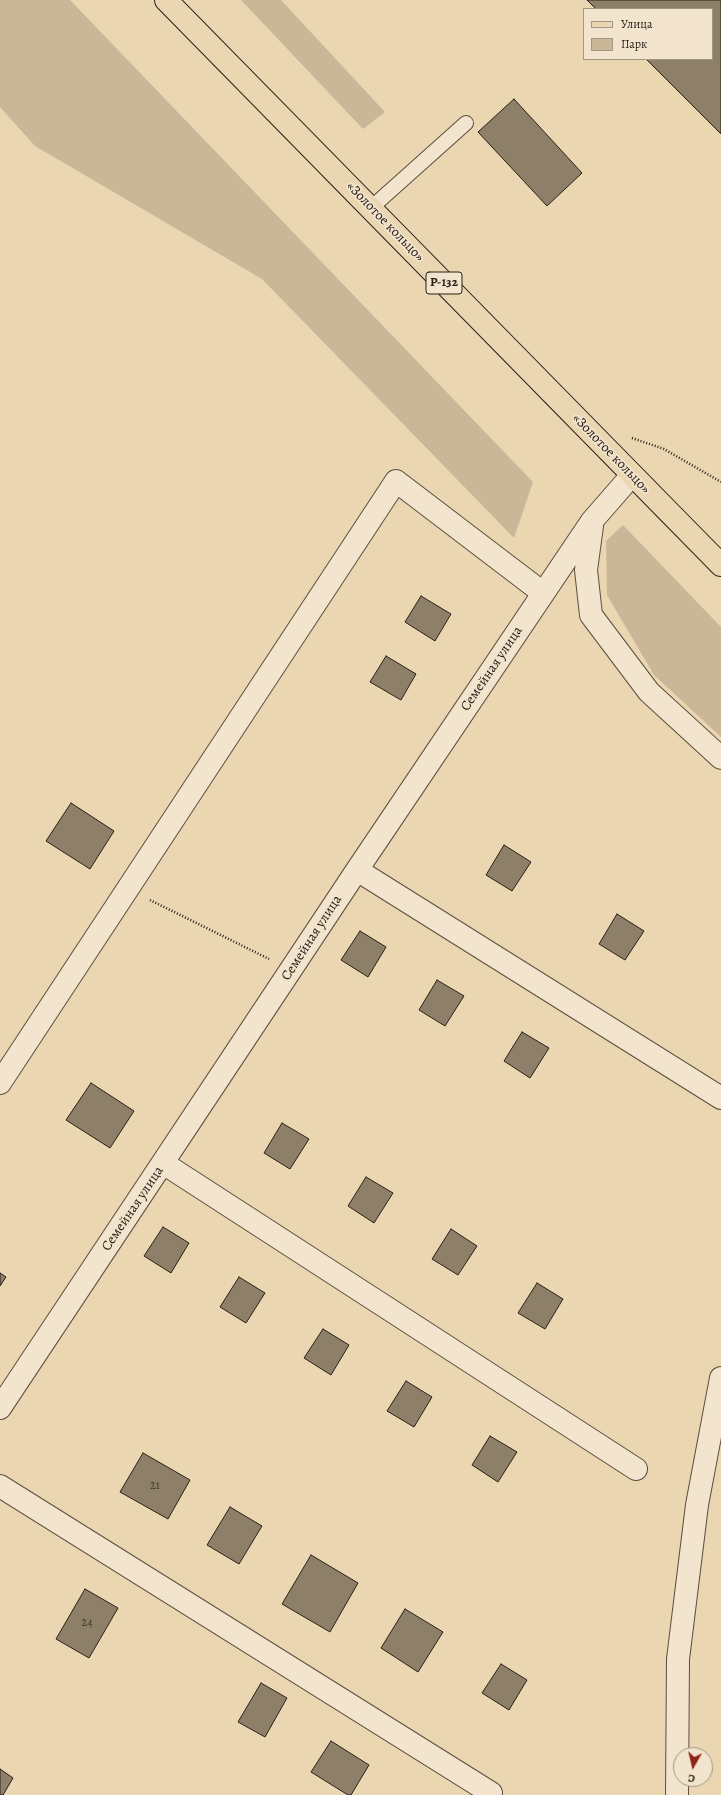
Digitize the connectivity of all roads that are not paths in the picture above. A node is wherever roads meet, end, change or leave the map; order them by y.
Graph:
1 (166, 0) edge
2 (466, 122) dead end
3 (371, 208) junction
4 (632, 475) junction
5 (592, 521) junction
6 (721, 565) edge
7 (543, 593) junction
8 (721, 758) edge
9 (357, 870) junction
10 (0, 1083) edge
11 (721, 1098) edge
12 (163, 1163) junction
13 (721, 1378) edge
14 (0, 1408) edge
15 (636, 1470) dead end
16 (0, 1486) edge
17 (491, 1793) dead end
18 (677, 1795) edge

1 - 3 main road, «Золотое кольцо» / Р-132
2 - 3 lane
3 - 4 main road, «Золотое кольцо» / Р-132
4 - 5 street, Семейная улица
4 - 6 main road, «Золотое кольцо» / Р-132
5 - 7 street, Семейная улица
5 - 8 street
7 - 9 street, Семейная улица
7 - 10 street
9 - 11 street
9 - 12 street, Семейная улица
12 - 14 street, Семейная улица
12 - 15 street
13 - 18 street
16 - 17 street

